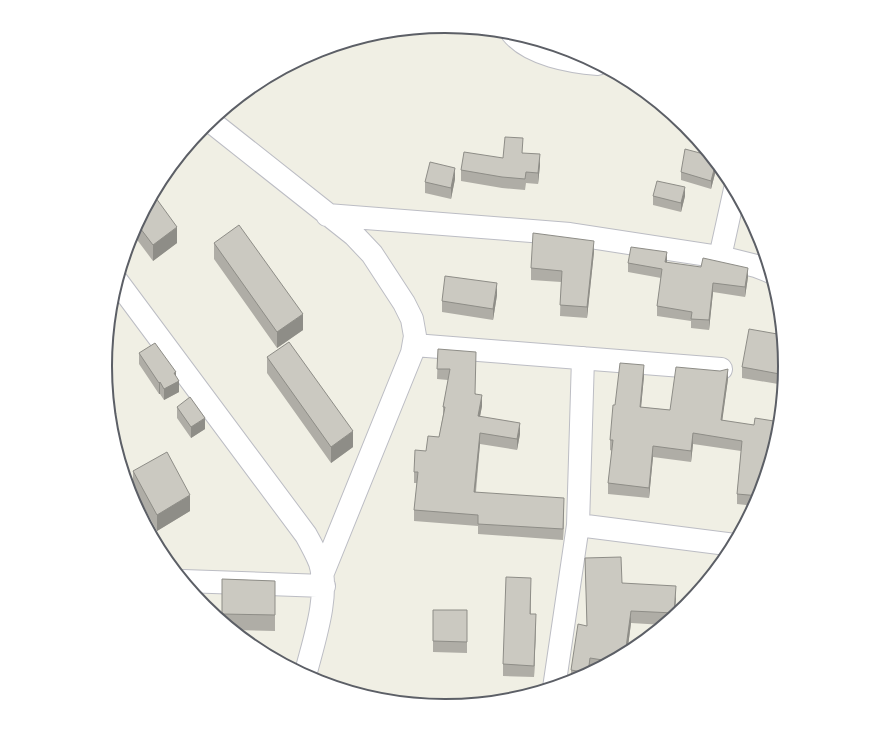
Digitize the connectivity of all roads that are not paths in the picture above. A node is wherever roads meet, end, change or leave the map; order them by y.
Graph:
1 (523, 42) edge
2 (583, 62) edge
3 (216, 126) edge
4 (733, 198) edge
5 (327, 215) junction
6 (720, 258) junction
7 (764, 269) edge
8 (121, 287) edge
9 (414, 346) junction
10 (583, 358) junction
11 (722, 370) edge
12 (578, 525) junction
13 (728, 544) edge
14 (191, 581) edge
15 (323, 581) junction
16 (307, 670) edge
17 (555, 681) edge

1 - 2 street
3 - 5 street
4 - 6 street
5 - 6 street
5 - 9 street
6 - 7 street
8 - 15 street
9 - 10 street
9 - 15 street
10 - 11 street
10 - 12 street
12 - 13 street
12 - 17 street
14 - 15 street
15 - 16 street

